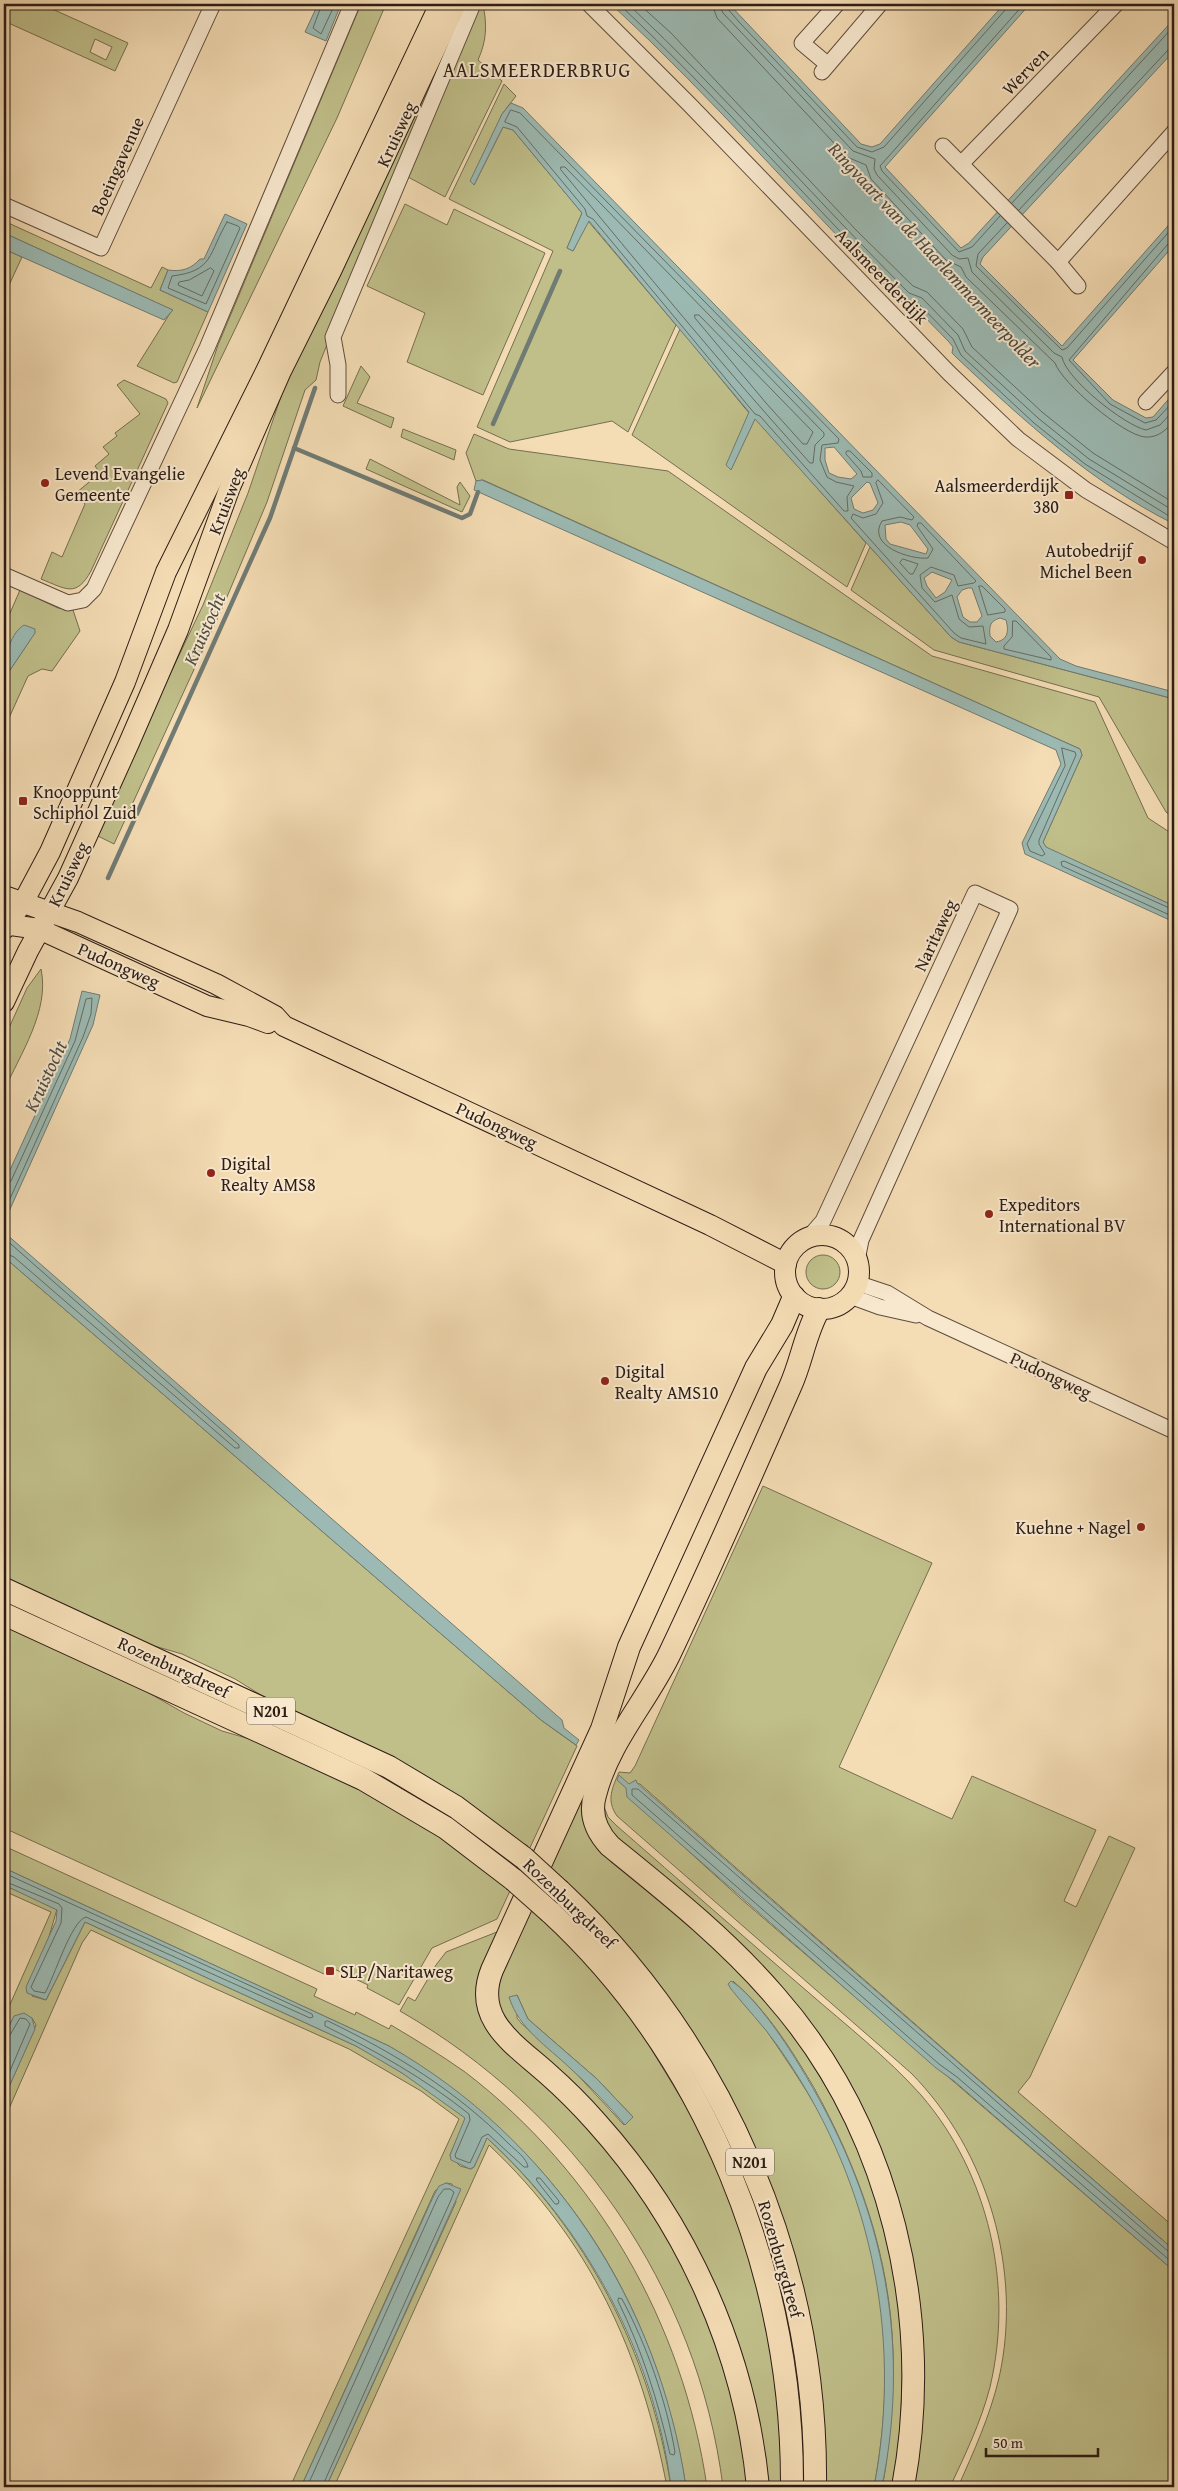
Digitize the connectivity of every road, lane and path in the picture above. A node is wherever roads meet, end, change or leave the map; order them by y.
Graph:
1 (213, 4) edge
2 (352, 4) edge
3 (440, 4) edge
4 (456, 4) edge
5 (473, 4) edge
6 (589, 4) edge
7 (837, 4) edge
8 (880, 4) edge
9 (1116, 4) edge
10 (1174, 132) edge
11 (943, 146) dead end
12 (961, 164) junction
13 (4, 205) edge
14 (1058, 262) junction
15 (1078, 286) dead end
16 (1174, 372) edge
17 (338, 395) dead end
18 (1146, 402) dead end
19 (1174, 542) edge
20 (4, 576) edge
21 (13, 899) edge
22 (50, 911) junction
23 (5, 926) edge
24 (39, 929) junction
25 (4, 1002) edge
26 (284, 1026) junction
27 (810, 1236) junction
28 (789, 1257) junction
29 (857, 1260) junction
30 (854, 1289) junction
31 (794, 1297) junction
32 (819, 1309) junction
33 (1174, 1431) edge
34 (4, 1589) edge
35 (4, 1614) edge
36 (758, 2487) edge
37 (792, 2487) edge
38 (815, 2487) edge
39 (903, 2487) edge

1 - 13 street, Boeingavenue
2 - 20 street
3 - 21 main road, Kruisweg
4 - 22 main road, Kruisweg
5 - 17 street, Kruisweg
6 - 19 street, Aalsmeerderdijk
7 - 8 street
9 - 12 street, Werven
10 - 14 street
11 - 12 street
12 - 14 street
14 - 15 street
16 - 18 street
21 - 22 main road, Pudongweg
21 - 23 main road, Kruisweg
22 - 24 main road, Kruisweg
22 - 26 main road, Pudongweg
23 - 24 main road, Pudongweg
24 - 25 main road, Kruisweg
24 - 26 main road, Pudongweg
26 - 28 main road, Pudongweg
27 - 28 main road
27 - 29 main road
27 - 29 street, Naritaweg
28 - 31 main road
29 - 30 main road
30 - 32 main road
30 - 33 street, Pudongweg
31 - 32 main road
31 - 36 highway
32 - 39 highway
34 - 38 highway, Rozenburgdreef / N201, bridge
35 - 37 highway, Rozenburgdreef / N201, bridge

